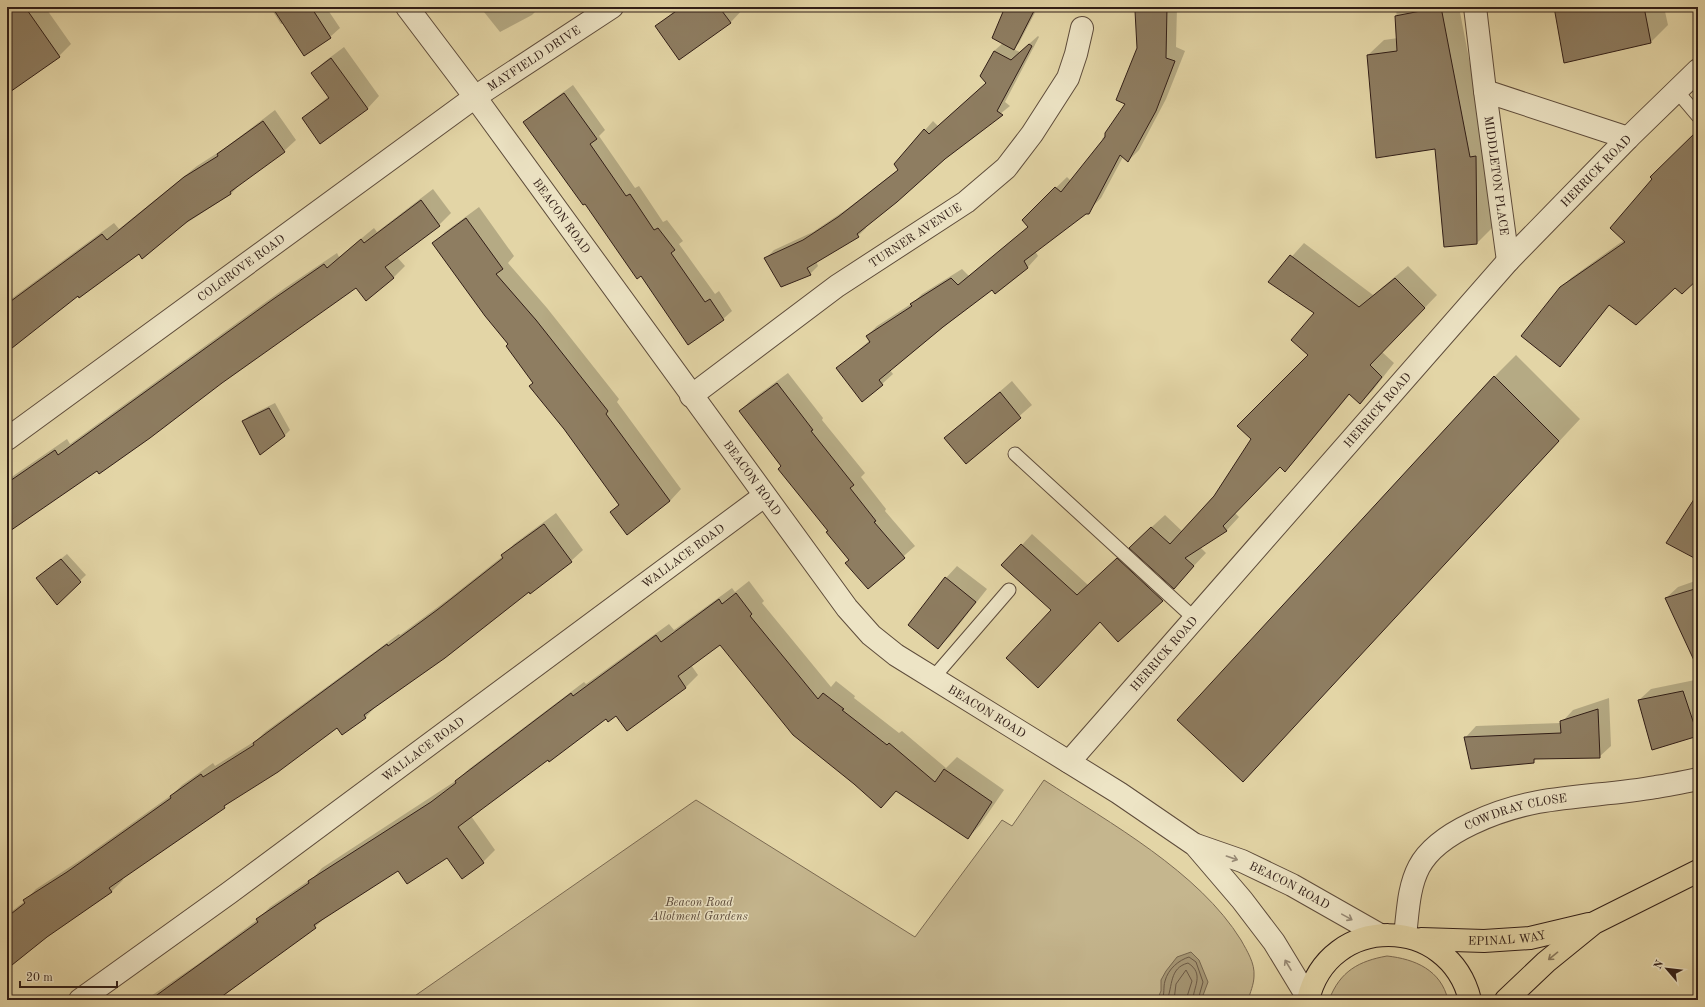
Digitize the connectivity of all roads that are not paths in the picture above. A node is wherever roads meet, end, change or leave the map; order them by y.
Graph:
1 (407, 7) edge
2 (612, 7) edge
3 (1476, 7) edge
4 (1082, 28) dead end
5 (1698, 70) edge
6 (1676, 90) junction
7 (1485, 91) junction
8 (475, 97) junction
9 (1698, 116) edge
10 (1628, 138) junction
11 (1508, 261) junction
12 (691, 396) junction
13 (7, 439) edge
14 (1015, 454) dead end
15 (764, 496) junction
16 (1009, 590) dead end
17 (1195, 619) junction
18 (933, 678) junction
19 (1069, 762) junction
20 (1698, 779) edge
21 (1195, 845) junction
22 (1698, 871) edge
23 (1594, 923) junction
24 (1380, 935) junction
25 (1411, 937) junction
26 (1308, 999) edge
27 (80, 1000) edge
28 (1470, 1000) edge
29 (1506, 1000) edge

1 - 8 street, BEACON ROAD
2 - 8 street, MAYFIELD DRIVE
3 - 7 street, MIDDLETON PLACE
4 - 12 street, TURNER AVENUE
5 - 6 street, HERRICK ROAD
6 - 9 lane
6 - 10 street, HERRICK ROAD
7 - 10 street
7 - 11 street, MIDDLETON PLACE
8 - 12 street, BEACON ROAD
8 - 13 street, COLGROVE ROAD
10 - 11 street, HERRICK ROAD
11 - 17 street, HERRICK ROAD
12 - 15 street, BEACON ROAD
14 - 17 lane
15 - 18 street, BEACON ROAD
15 - 27 street, WALLACE ROAD
16 - 18 lane
17 - 19 street, HERRICK ROAD
18 - 19 street, BEACON ROAD
19 - 21 street, BEACON ROAD
20 - 25 street, COWDRAY CLOSE
21 -> 24 street, BEACON ROAD
26 -> 21 street, BEACON ROAD
22 - 23 main road, EPINAL WAY
23 - 25 main road, EPINAL WAY
23 -> 29 main road, EPINAL WAY
24 - 25 main road, EPINAL WAY
24 - 26 main road, EPINAL WAY
25 - 28 main road

